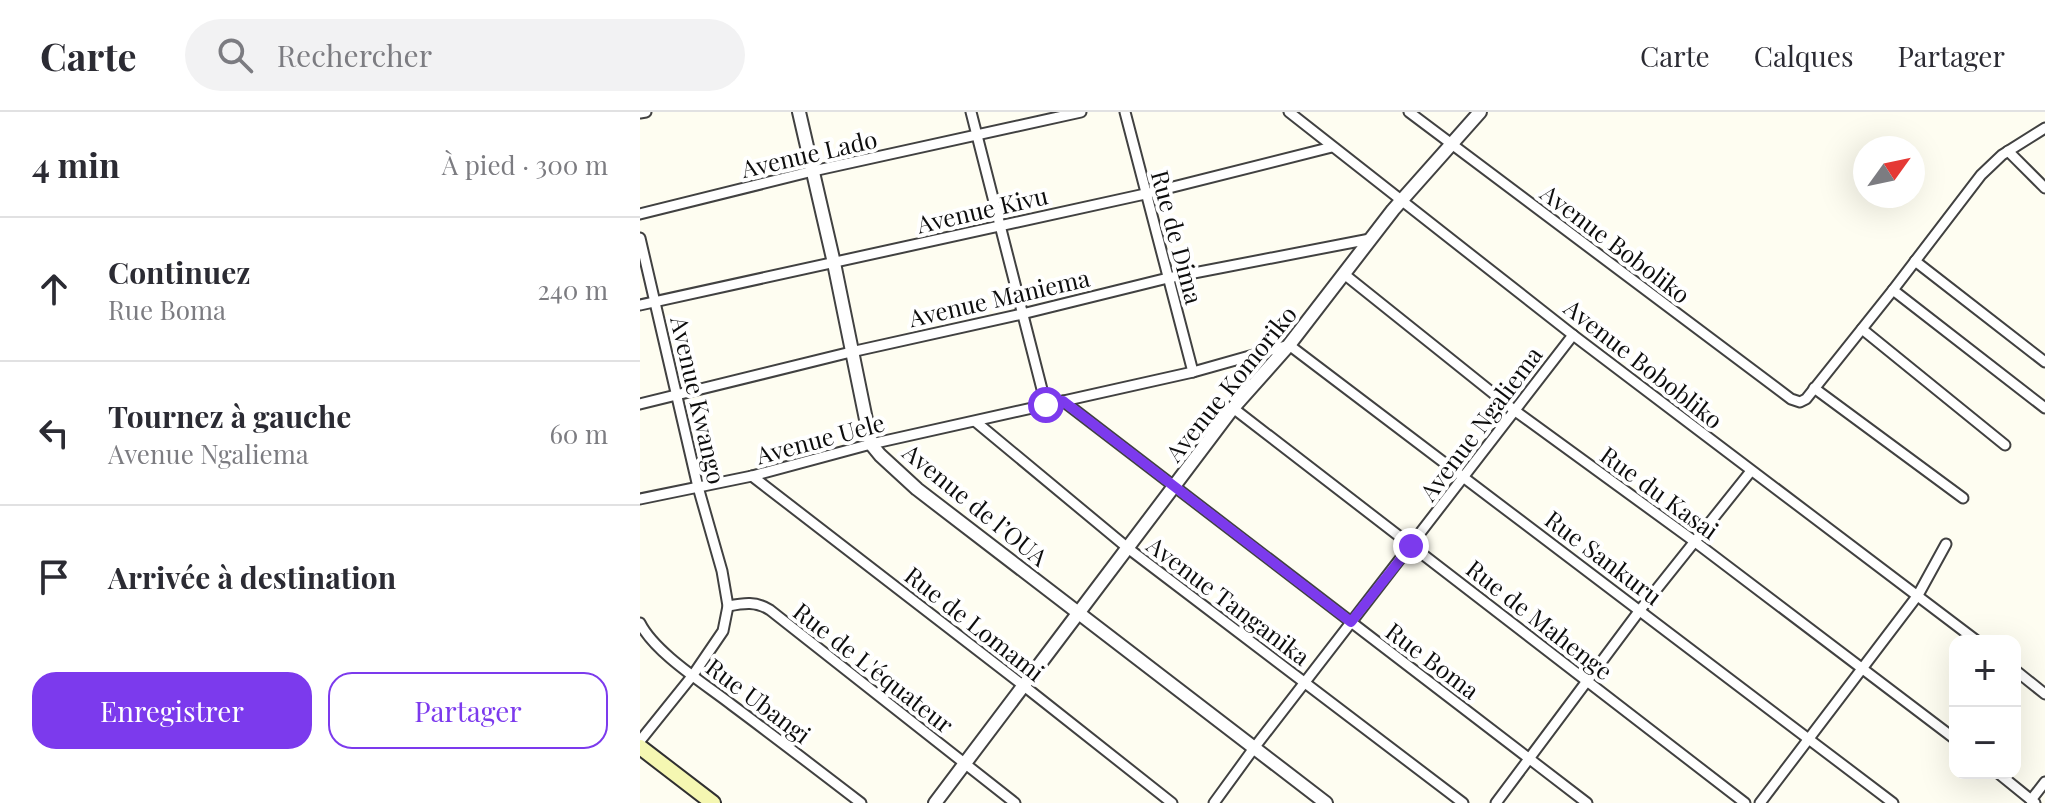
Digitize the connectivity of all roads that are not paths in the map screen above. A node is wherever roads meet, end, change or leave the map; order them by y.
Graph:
1 (646, 112) edge
2 (799, 112) edge
3 (971, 112) edge
4 (1081, 112) edge
5 (1125, 112) edge
6 (1289, 112) edge
7 (1409, 112) edge
8 (1480, 112) edge
9 (640, 113) edge
10 (2045, 128) edge
11 (976, 136) junction
12 (1451, 145) junction
13 (1332, 147) junction
14 (2008, 151) junction
15 (813, 171) junction
16 (2045, 188) edge
17 (1145, 194) junction
18 (1401, 201) junction
19 (640, 214) edge
20 (999, 226) junction
21 (640, 238) edge
22 (1370, 239) junction
23 (1915, 261) junction
24 (834, 263) junction
25 (1344, 274) junction
26 (1168, 278) junction
27 (1893, 290) junction
28 (655, 302) junction
29 (640, 305) edge
30 (1022, 314) junction
31 (1862, 329) junction
32 (1573, 335) junction
33 (1289, 345) junction
34 (851, 352) junction
35 (2045, 362) edge
36 (1193, 372) junction
37 (1814, 388) junction
38 (677, 396) junction
39 (1063, 401) junction
40 (640, 404) edge
41 (1046, 405) junction
42 (1233, 408) junction
43 (2045, 408) edge
44 (1514, 410) junction
45 (976, 422) junction
46 (871, 444) junction
47 (2005, 445) dead end
48 (1751, 471) junction
49 (752, 476) junction
50 (1464, 477) junction
51 (698, 487) junction
52 (1175, 488) junction
53 (1963, 498) dead end
54 (640, 499) edge
55 (1694, 541) junction
56 (1946, 544) dead end
57 (1411, 546) junction
58 (1129, 549) junction
59 (1918, 595) junction
60 (728, 606) junction
61 (1640, 610) junction
62 (1078, 612) junction
63 (1351, 622) junction
64 (640, 623) edge
65 (1969, 635) edge
66 (1862, 668) junction
67 (693, 675) junction
68 (2021, 675) edge
69 (1588, 681) junction
70 (1305, 683) junction
71 (1024, 686) junction
72 (2045, 694) edge
73 (1949, 734) edge
74 (1809, 738) junction
75 (640, 741) edge
76 (640, 747) edge
77 (1254, 748) junction
78 (1529, 758) junction
79 (964, 764) junction
80 (2006, 779) edge
81 (2045, 782) edge
82 (2033, 801) edge
83 (713, 803) edge
84 (861, 803) edge
85 (935, 803) edge
86 (1015, 803) edge
87 (1172, 803) edge
88 (1214, 803) edge
89 (1326, 803) edge
90 (1463, 803) edge
91 (1496, 803) edge
92 (1587, 803) edge
93 (1745, 803) edge
94 (1760, 803) edge
95 (1893, 803) edge

1 - 9 street
2 - 15 street, Avenue de l’OUA
3 - 11 street
4 - 11 street, Avenue Lado
5 - 17 street, Rue de Dima
6 - 13 street, Avenue Bobobliko
7 - 12 street, Avenue Boboliko
8 - 12 street, Avenue Komoriko
10 - 14 street
11 - 15 street, Avenue Lado
11 - 20 street
12 - 18 street, Avenue Komoriko
12 - 37 street, Avenue Boboliko
13 - 17 street, Avenue Kivu
13 - 18 street, Avenue Bobobliko
14 - 16 street
14 - 23 street
15 - 19 street, Avenue Lado
15 - 24 street, Avenue de l’OUA
17 - 20 street, Avenue Kivu
17 - 26 street, Rue de Dima
18 - 22 street, Avenue Komoriko
18 - 32 street, Avenue Bobobliko
20 - 24 street, Avenue Kivu
20 - 30 street
21 - 28 street, Avenue Kwango
22 - 25 street, Avenue Komoriko
22 - 26 street, Avenue Maniema
23 - 27 street
23 - 35 street
24 - 28 street, Avenue Kivu
24 - 34 street, Avenue de l’OUA
25 - 33 street, Avenue Komoriko
25 - 44 street, Rue du Kasai
26 - 30 street, Avenue Maniema
26 - 36 street, Rue de Dima
27 - 31 street
27 - 43 street
28 - 29 street, Avenue Kivu
28 - 38 street, Avenue Kwango
30 - 34 street, Avenue Maniema
30 - 41 street
31 - 37 street
31 - 47 street
32 - 44 street, Avenue Ngaliema
32 - 48 street, Avenue Bobobliko
33 - 36 street, Avenue Uele
33 - 42 street, Avenue Komoriko
33 - 50 street, Rue Sankuru
34 - 38 street, Avenue Maniema
34 - 46 street, Avenue de l’OUA
36 - 39 street, Avenue Uele
37 - 53 street
38 - 40 street, Avenue Maniema
38 - 51 street, Avenue Kwango
39 - 41 street, Avenue Uele
39 - 52 street, Rue Boma
41 - 45 street, Avenue Uele
42 - 52 street, Avenue Komoriko
42 - 57 street, Rue de Mahenge
44 - 50 street, Avenue Ngaliema
44 - 55 street, Rue du Kasai
45 - 46 street, Avenue Uele
45 - 58 street, Avenue Tanganika
46 - 49 street, Avenue Uele
46 - 62 street, Avenue de l’OUA
48 - 55 street
48 - 59 street, Avenue Bobobliko
49 - 51 street, Avenue Uele
49 - 71 street, Rue de Lomami
50 - 57 street, Avenue Ngaliema
50 - 61 street, Rue Sankuru
51 - 54 street, Avenue Uele
51 - 60 street, Avenue Kwango
52 - 58 street, Avenue Komoriko
52 - 63 street, Rue Boma
55 - 61 street
55 - 66 street, Rue du Kasai
56 - 59 street
57 - 63 street, Avenue Ngaliema
57 - 69 street, Rue de Mahenge
58 - 62 street, Avenue Komoriko
58 - 70 street, Avenue Tanganika
59 - 65 street, Avenue Bobobliko
59 - 66 street
60 - 67 street
60 - 79 street, Rue de L'équateur
61 - 69 street
61 - 74 street, Rue Sankuru
62 - 71 street, Avenue Komoriko
62 - 77 street, Avenue de l’OUA
63 - 70 street, Avenue Ngaliema
63 - 78 street, Rue Boma
64 - 67 street, Rue Ubangi
66 - 73 street, Rue du Kasai
66 - 74 street
67 - 75 street
67 - 84 street, Rue Ubangi
68 - 72 street
69 - 78 street
69 - 93 street, Rue de Mahenge
70 - 77 street, Avenue Ngaliema
70 - 90 street, Avenue Tanganika
71 - 79 street, Avenue Komoriko
71 - 87 street, Rue de Lomami
74 - 94 street
74 - 95 street, Rue Sankuru
76 - 83 main road
77 - 88 street, Avenue Ngaliema
77 - 89 street, Avenue de l’OUA
78 - 91 street
78 - 92 street, Rue Boma
79 - 85 street, Avenue Komoriko
79 - 86 street, Rue de L'équateur
80 - 82 street
81 - 82 street

